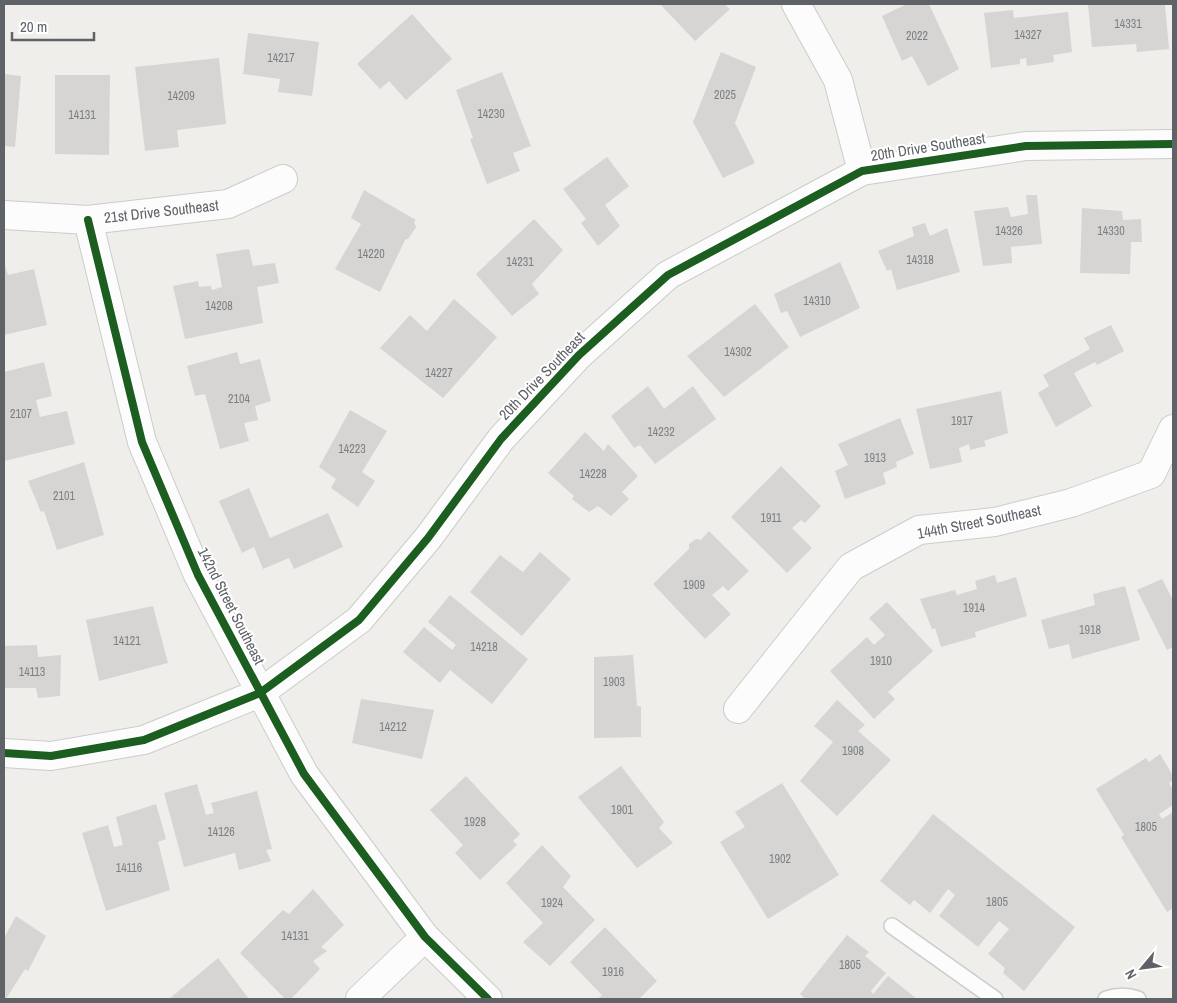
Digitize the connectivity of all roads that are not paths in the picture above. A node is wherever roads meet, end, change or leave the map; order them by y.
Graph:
1 (796, 4) edge
2 (1173, 144) edge
3 (862, 171) junction
4 (283, 179) dead end
5 (4, 215) edge
6 (88, 220) junction
7 (1173, 428) edge
8 (260, 693) junction
9 (738, 709) dead end
10 (4, 753) edge
11 (892, 926) dead end
12 (425, 937) junction
13 (360, 999) edge
14 (488, 999) edge
15 (994, 999) edge
16 (1106, 999) edge
17 (1138, 999) edge

1 - 3 street
2 - 3 street, 20th Drive Southeast
3 - 8 street, 20th Drive Southeast
4 - 6 street, 21st Drive Southeast
5 - 6 street, 21st Drive Southeast
6 - 8 street, 142nd Street Southeast
7 - 9 street, 144th Street Southeast
8 - 10 street, 20th Drive Southeast
8 - 12 street, 142nd Street Southeast
11 - 15 lane
12 - 13 street
12 - 14 street, 142nd Street Southeast
16 - 17 lane

